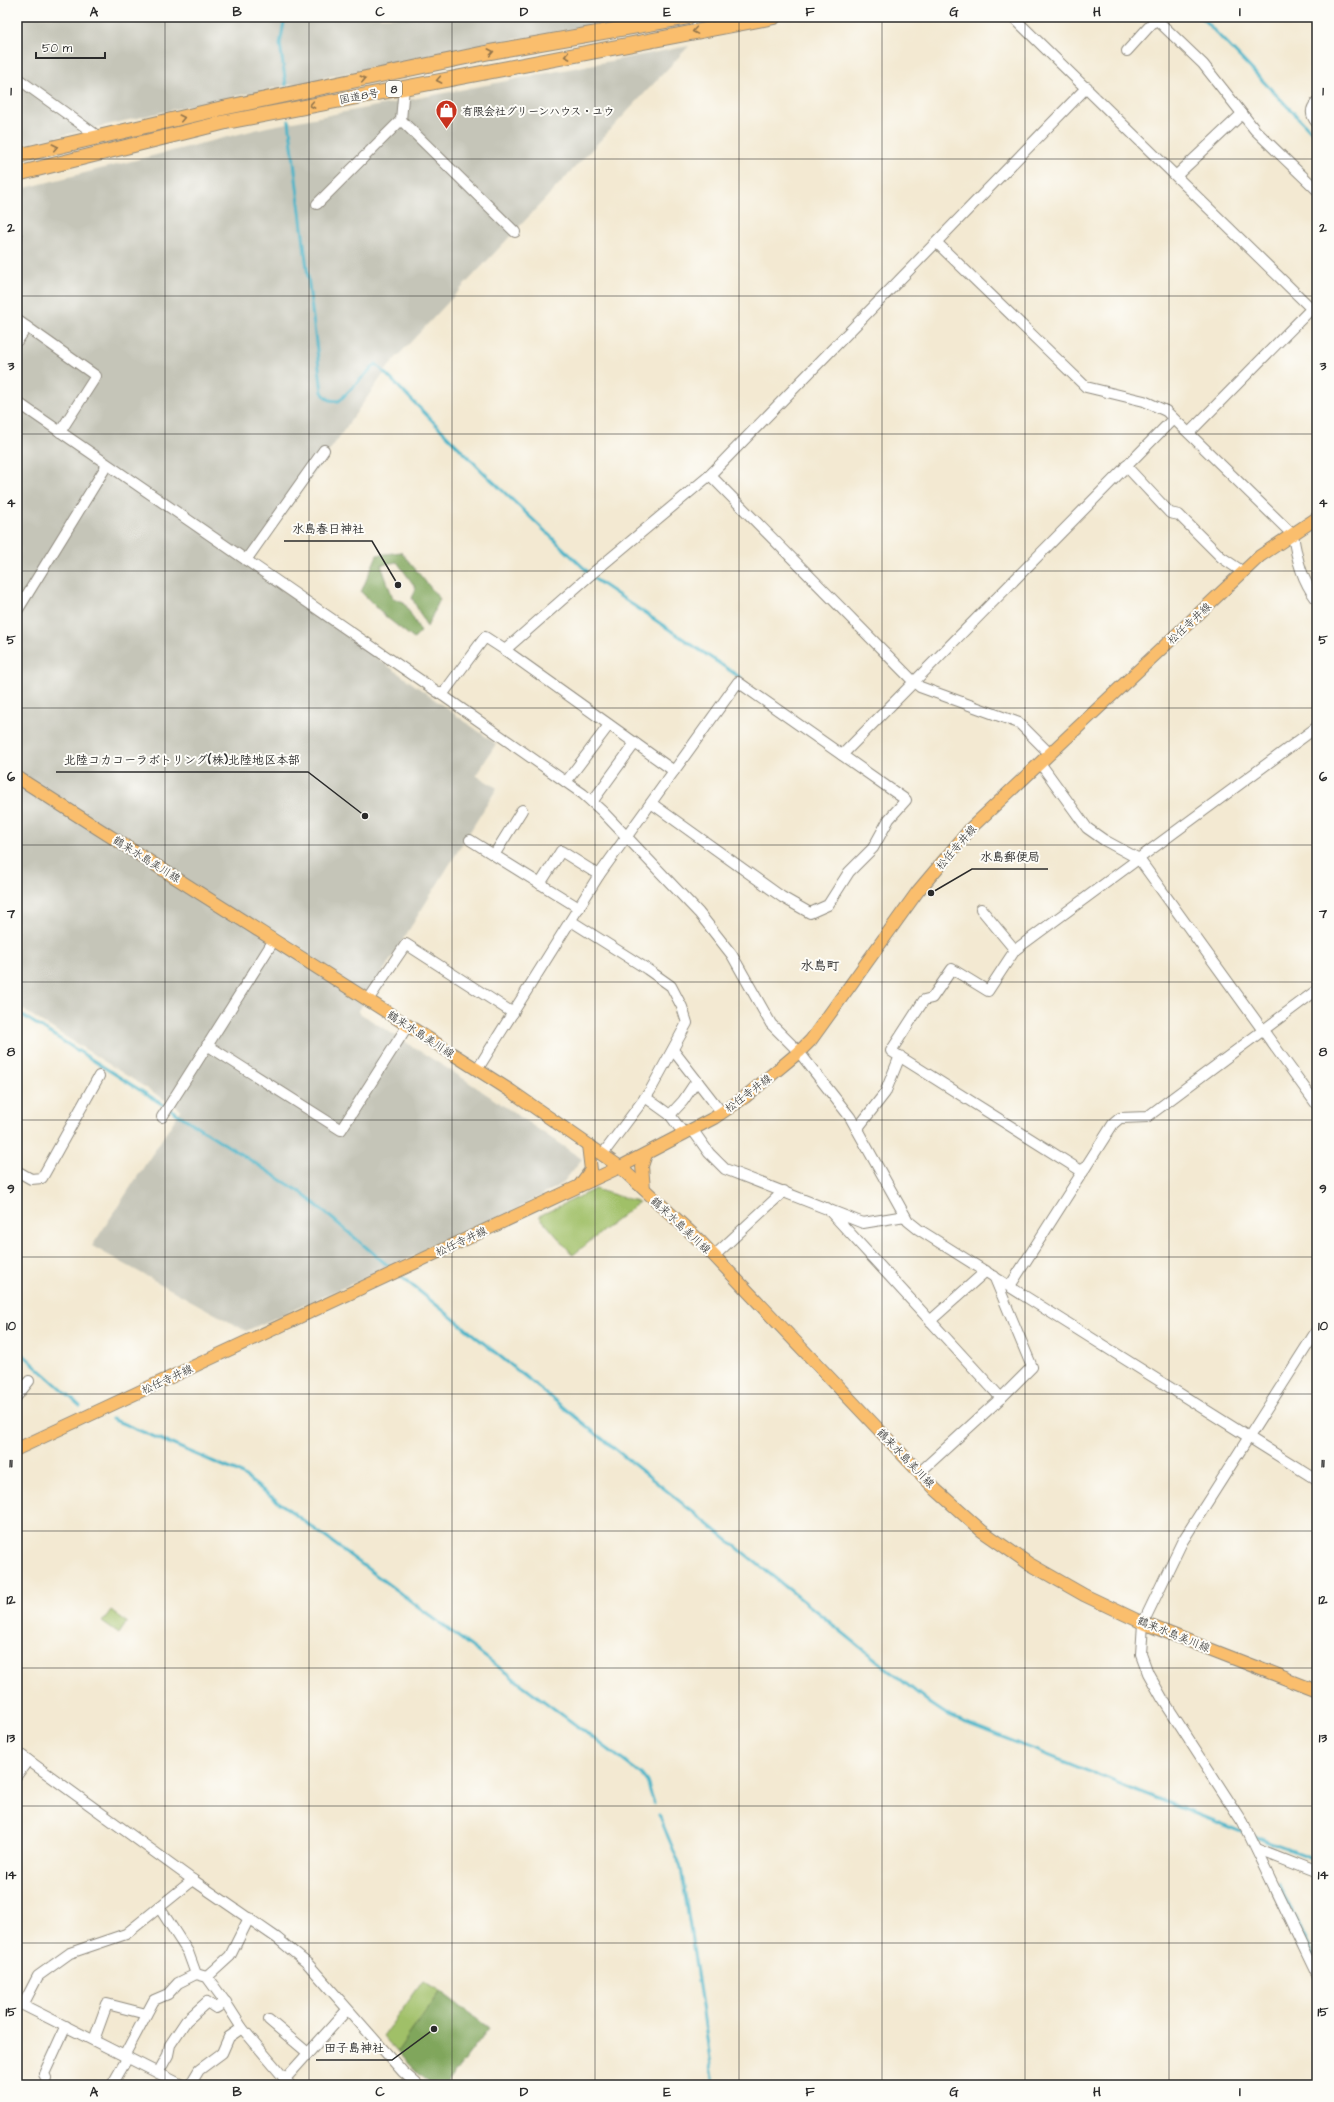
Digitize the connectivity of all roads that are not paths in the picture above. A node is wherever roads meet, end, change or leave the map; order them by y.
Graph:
1 (688, 17) edge
2 (774, 17) edge
3 (1013, 17) edge
4 (1127, 50) dead end
5 (17, 78) edge
6 (404, 87) junction
7 (1087, 88) junction
8 (1317, 102) edge
9 (1242, 114) junction
10 (402, 120) junction
11 (1317, 123) edge
12 (99, 137) junction
13 (17, 156) edge
14 (17, 174) edge
15 (1177, 175) junction
16 (1317, 190) edge
17 (317, 204) dead end
18 (515, 232) dead end
19 (937, 242) junction
20 (1315, 309) edge
21 (17, 320) edge
22 (26, 327) junction
23 (17, 341) edge
24 (17, 402) edge
25 (1173, 419) junction
26 (60, 432) junction
27 (1189, 433) junction
28 (324, 450) dead end
29 (107, 465) junction
30 (1126, 466) junction
31 (710, 475) junction
32 (1317, 518) edge
33 (1293, 535) junction
34 (246, 560) junction
35 (1244, 572) junction
36 (1317, 600) edge
37 (17, 611) edge
38 (505, 650) junction
39 (913, 681) junction
40 (442, 695) junction
41 (609, 724) junction
42 (1317, 727) edge
43 (635, 743) junction
44 (1050, 754) junction
45 (842, 755) junction
46 (1040, 762) junction
47 (674, 771) junction
48 (17, 777) edge
49 (566, 782) junction
50 (592, 802) junction
51 (651, 803) junction
52 (522, 810) dead end
53 (627, 837) junction
54 (470, 840) dead end
55 (494, 855) junction
56 (1139, 859) junction
57 (599, 875) junction
58 (540, 884) junction
59 (579, 908) junction
60 (981, 909) dead end
61 (571, 921) junction
62 (274, 940) junction
63 (1015, 950) junction
64 (1317, 990) edge
65 (368, 1000) junction
66 (513, 1013) junction
67 (408, 1025) junction
68 (1264, 1031) junction
69 (207, 1045) junction
70 (673, 1050) junction
71 (799, 1052) junction
72 (900, 1056) junction
73 (477, 1070) junction
74 (99, 1076) dead end
75 (698, 1082) junction
76 (645, 1097) junction
77 (1317, 1105) edge
78 (166, 1111) dead end
79 (722, 1113) junction
80 (670, 1115) junction
81 (857, 1129) junction
82 (688, 1132) junction
83 (588, 1145) junction
84 (646, 1154) junction
85 (602, 1155) junction
86 (620, 1167) junction
87 (17, 1171) edge
88 (1084, 1172) junction
89 (580, 1186) junction
90 (644, 1189) junction
91 (784, 1191) junction
92 (827, 1208) junction
93 (905, 1216) junction
94 (714, 1256) junction
95 (990, 1274) junction
96 (1010, 1286) junction
97 (930, 1321) junction
98 (1317, 1330) edge
99 (29, 1381) dead end
100 (18, 1393) edge
101 (1001, 1398) junction
102 (1248, 1438) junction
103 (17, 1449) edge
104 (919, 1473) junction
105 (1317, 1480) edge
106 (1143, 1623) junction
107 (1317, 1691) edge
108 (17, 1752) edge
109 (28, 1760) junction
110 (17, 1775) edge
111 (1254, 1846) junction
112 (1317, 1873) edge
113 (193, 1880) junction
114 (159, 1907) junction
115 (249, 1918) junction
116 (196, 1974) junction
117 (206, 1977) junction
118 (1317, 1977) edge
119 (226, 2002) junction
120 (20, 2003) edge
121 (347, 2010) junction
122 (146, 2014) junction
123 (269, 2020) dead end
124 (66, 2026) junction
125 (242, 2028) junction
126 (94, 2040) junction
127 (308, 2053) junction
128 (126, 2057) junction
129 (158, 2073) junction
130 (408, 2077) junction
131 (46, 2078) dead end
132 (288, 2082) edge
133 (112, 2085) edge
134 (182, 2085) edge
135 (190, 2085) edge
136 (401, 2085) edge
137 (418, 2085) edge

12 -> 1 highway, 国道8号 / 8
2 -> 6 highway, 国道8号 / 8
3 - 7 street
4 - 9 street
5 - 12 street
6 - 10 street
6 -> 14 highway, 国道8号 / 8
7 - 15 street
7 - 19 street
8 - 11 street
9 - 15 street
9 - 16 street
10 - 17 street
10 - 18 street
13 -> 12 highway, 国道8号 / 8
15 - 20 street
19 - 25 street
19 - 31 street
20 - 27 street
21 - 22 street
22 - 23 street
22 - 26 street
24 - 26 street
25 - 27 street
25 - 30 street
26 - 29 street
27 - 33 street
28 - 34 street
29 - 34 street
29 - 37 street
30 - 35 street
30 - 39 street
31 - 38 street
31 - 39 street
32 - 33 main road, 松任寺井線
33 - 35 main road, 松任寺井線
33 - 36 street
34 - 40 street
35 - 44 main road, 松任寺井線
38 - 40 street
38 - 41 street
39 - 44 street
39 - 45 street
40 - 49 street
41 - 43 street
41 - 49 street
42 - 56 street
43 - 47 street
43 - 50 street
44 - 46 main road, 松任寺井線
45 - 47 street
45 - 51 street
46 - 56 street
46 - 71 main road, 松任寺井線
47 - 51 street
48 - 62 main road, 鶴来水島美川線
49 - 50 street
50 - 53 street
51 - 53 street
52 - 55 street
53 - 57 street
53 - 71 street
54 - 55 street
55 - 58 street
56 - 63 street
56 - 68 street
57 - 58 street
57 - 59 street
58 - 59 street
59 - 61 street
60 - 63 street
61 - 66 street
61 - 70 street
62 - 65 main road, 鶴来水島美川線
62 - 69 street
63 - 72 street
64 - 68 street
65 - 66 street
65 - 67 main road, 鶴来水島美川線
66 - 73 street
67 - 69 street
67 - 73 main road, 鶴来水島美川線
68 - 77 street
68 - 88 street
69 - 78 street
70 - 75 street
70 - 76 street
71 - 79 main road, 松任寺井線
71 - 81 street
72 - 81 street
72 - 88 street
73 - 83 main road, 鶴来水島美川線
74 - 87 street
75 - 79 street
75 - 80 street
76 - 80 street
76 - 85 street
79 - 82 main road, 松任寺井線
80 - 82 street
81 - 93 street
82 - 84 main road, 松任寺井線
82 - 91 street
83 - 85 main road, 鶴来水島美川線
83 - 89 main road
84 - 86 main road, 松任寺井線
84 - 90 main road
85 - 86 main road, 鶴来水島美川線
86 - 89 main road, 松任寺井線
86 - 90 main road, 鶴来水島美川線
88 - 96 street
89 - 103 main road, 松任寺井線
90 - 94 main road, 鶴来水島美川線
91 - 92 street
91 - 94 street
92 - 93 street
92 - 97 street
93 - 95 street
94 - 104 main road, 鶴来水島美川線
95 - 96 street
95 - 97 street
95 - 101 street
96 - 102 street
97 - 101 street
98 - 102 street
99 - 100 street
101 - 104 street
102 - 105 street
102 - 106 street
104 - 106 main road, 鶴来水島美川線
106 - 107 main road, 鶴来水島美川線
106 - 111 street
108 - 109 street
109 - 110 street
109 - 113 street
111 - 112 street
111 - 118 street
113 - 114 street
113 - 115 street
114 - 116 street
114 - 120 street
115 - 117 street
115 - 121 street
116 - 117 street
116 - 122 street
117 - 119 street
119 - 125 street
119 - 129 street
120 - 124 street
121 - 127 street
121 - 130 street
122 - 126 street
122 - 128 street
123 - 127 street
124 - 126 street
124 - 131 street
125 - 132 street
125 - 135 street
126 - 128 street
127 - 132 street
128 - 129 street
128 - 133 street
129 - 134 street
130 - 136 street
130 - 137 street

